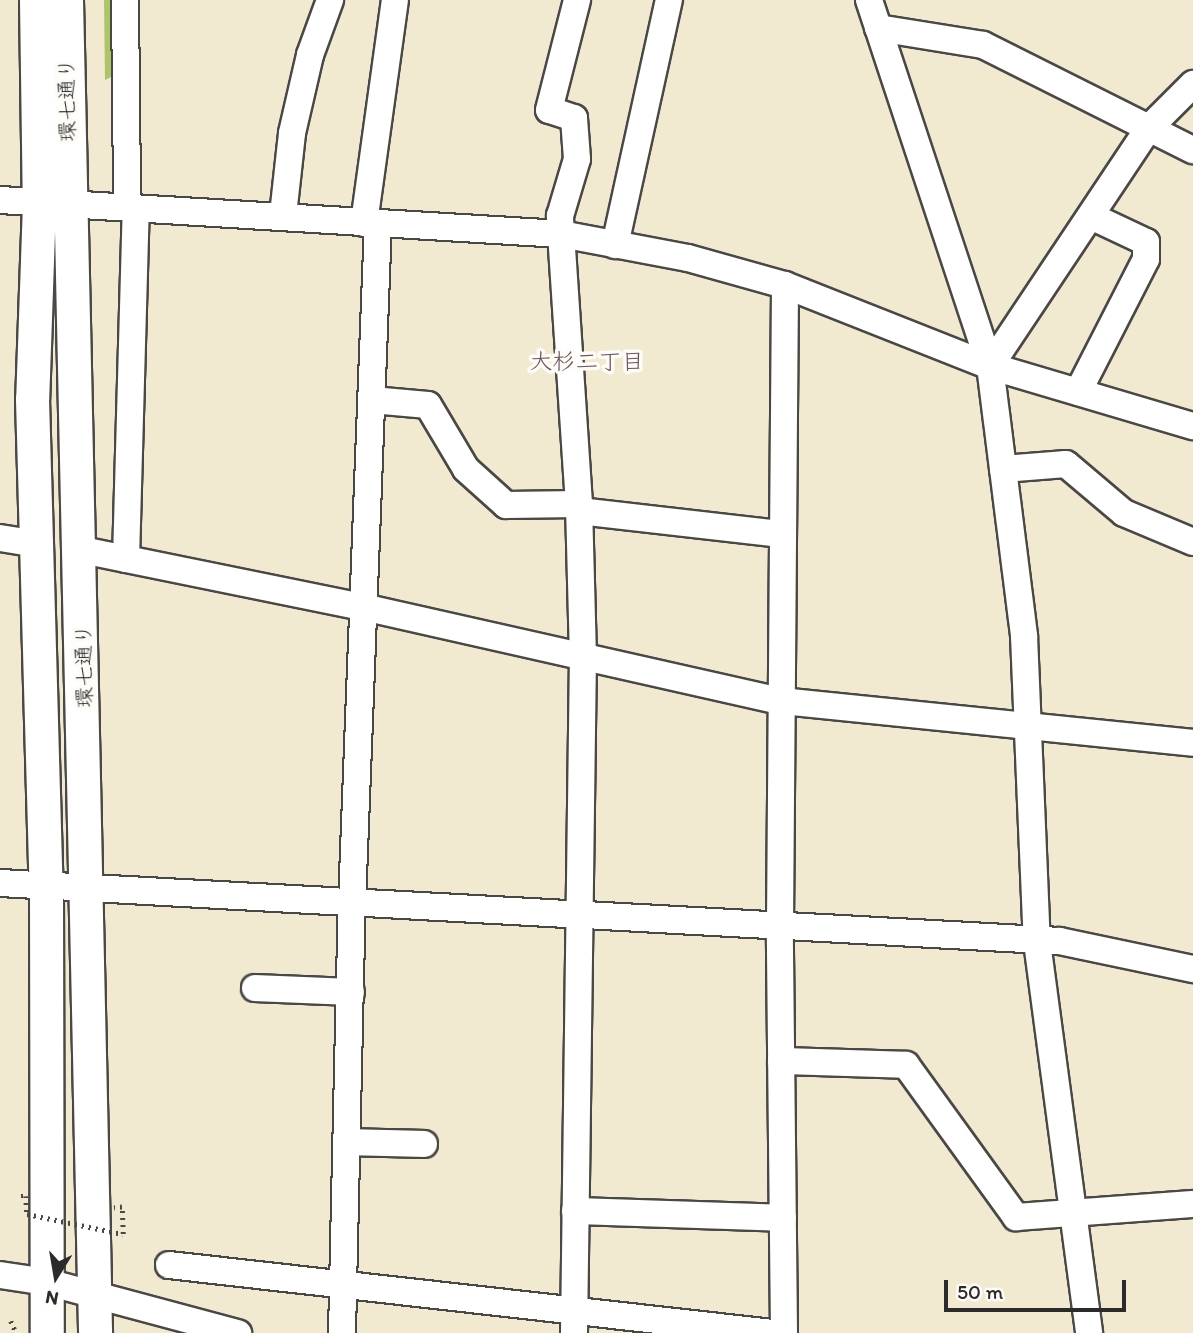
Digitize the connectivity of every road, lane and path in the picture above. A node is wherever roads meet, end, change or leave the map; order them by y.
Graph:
1 (18, 0) edge
2 (36, 0) edge
3 (66, 0) edge
4 (89, 0) edge
5 (125, 0) edge
6 (330, 0) edge
7 (395, 0) edge
8 (577, 0) edge
9 (669, 0) edge
10 (869, 0) edge
11 (878, 28) junction
12 (1193, 84) edge
13 (52, 105) junction
14 (1148, 130) junction
15 (1193, 150) edge
16 (44, 203) edge
17 (132, 207) junction
18 (283, 215) junction
19 (1091, 216) junction
20 (371, 223) junction
21 (561, 234) junction
22 (615, 244) junction
23 (785, 285) junction
24 (990, 366) junction
25 (1078, 392) junction
26 (372, 400) junction
27 (1193, 426) edge
28 (1003, 469) junction
29 (579, 508) junction
30 (782, 534) junction
31 (0, 538) edge
32 (1193, 542) edge
33 (37, 544) junction
34 (82, 550) junction
35 (126, 559) junction
36 (363, 607) junction
37 (583, 658) junction
38 (781, 701) junction
39 (1028, 724) junction
40 (1193, 743) edge
41 (0, 883) edge
42 (46, 886) junction
43 (89, 889) junction
44 (352, 903) junction
45 (577, 911) junction
46 (780, 924) junction
47 (1037, 942) junction
48 (1193, 969) edge
49 (255, 988) dead end
50 (351, 992) junction
51 (781, 1061) junction
52 (346, 1142) junction
53 (424, 1144) dead end
54 (21, 1196) dead end
55 (1193, 1204) edge
56 (114, 1208) dead end
57 (575, 1211) junction
58 (1073, 1212) junction
59 (783, 1218) junction
60 (169, 1265) dead end
61 (0, 1275) edge
62 (47, 1282) junction
63 (342, 1283) junction
64 (95, 1295) junction
65 (11, 1321) dead end
66 (574, 1321) edge
67 (16, 1333) edge
68 (47, 1333) edge
69 (95, 1333) edge
70 (238, 1333) edge
71 (342, 1333) edge
72 (772, 1333) edge
73 (784, 1333) edge
74 (1089, 1333) edge

1 - 16 main road
2 - 13 main road, 環七通り
3 - 13 main road, 環七通り
4 - 16 main road
5 - 17 street
6 - 18 street
7 - 20 street
8 - 21 street
9 - 22 street
10 - 11 street
11 - 14 street
11 - 24 street
12 - 14 street
13 - 16 main road, 環七通り
14 - 15 street
14 - 19 street
16 - 17 street
16 - 33 main road, 環七通り
16 - 34 main road, 環七通り
17 - 18 street
17 - 35 street
18 - 20 street
19 - 24 street
19 - 25 street
20 - 21 street
20 - 26 street
21 - 22 street
21 - 29 street
22 - 23 street
23 - 24 street
23 - 30 street
24 - 25 street
24 - 28 street
25 - 27 street
26 - 29 street
26 - 36 street
28 - 32 street
28 - 39 street
29 - 30 street
29 - 37 street
30 - 38 street
31 - 33 street
33 - 42 main road, 環七通り
34 - 35 street
34 - 43 main road, 環七通り
35 - 36 street
36 - 37 street
36 - 44 street
37 - 38 street
37 - 45 street
38 - 39 street
38 - 46 street
39 - 40 street
39 - 47 street
41 - 42 street
42 - 43 street
42 - 62 main road, 環七通り
43 - 44 street
43 - 64 main road, 環七通り
44 - 45 street
44 - 50 street
45 - 46 street
45 - 57 street
46 - 47 street
46 - 51 street
47 - 48 street
47 - 58 street
49 - 50 street
50 - 52 street
51 - 58 street
51 - 59 street
52 - 53 street
52 - 63 street
54 - 56 path, bridge
55 - 58 street
57 - 59 street
57 - 66 street
58 - 74 street
59 - 73 street
60 - 63 street
61 - 62 street
62 - 64 street
62 - 68 main road, 環七通り
63 - 66 street
63 - 71 street
64 - 69 main road, 環七通り
64 - 70 street
65 - 67 path
66 - 72 street

